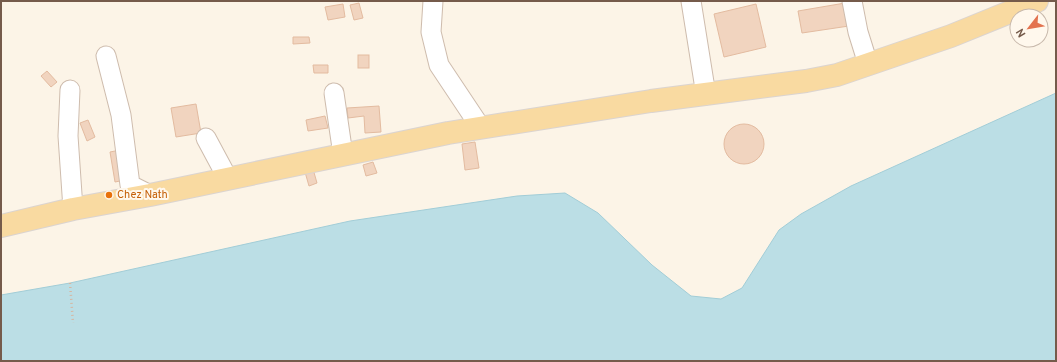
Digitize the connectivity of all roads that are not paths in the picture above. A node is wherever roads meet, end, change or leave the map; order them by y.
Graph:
1 (433, 1) edge
2 (691, 1) edge
3 (852, 1) edge
4 (1037, 1) edge
5 (106, 56) dead end
6 (868, 64) junction
7 (70, 90) dead end
8 (334, 93) dead end
9 (706, 95) junction
10 (481, 128) junction
11 (206, 138) dead end
12 (344, 155) junction
13 (228, 179) junction
14 (150, 195) junction
15 (73, 209) junction
16 (1, 226) edge

1 - 10 street
2 - 9 street
3 - 6 street
4 - 6 main road
5 - 14 street
6 - 9 main road
7 - 15 street
8 - 12 street
9 - 10 main road
10 - 12 main road
11 - 13 street
12 - 13 main road
13 - 14 main road
14 - 15 main road
15 - 16 main road

